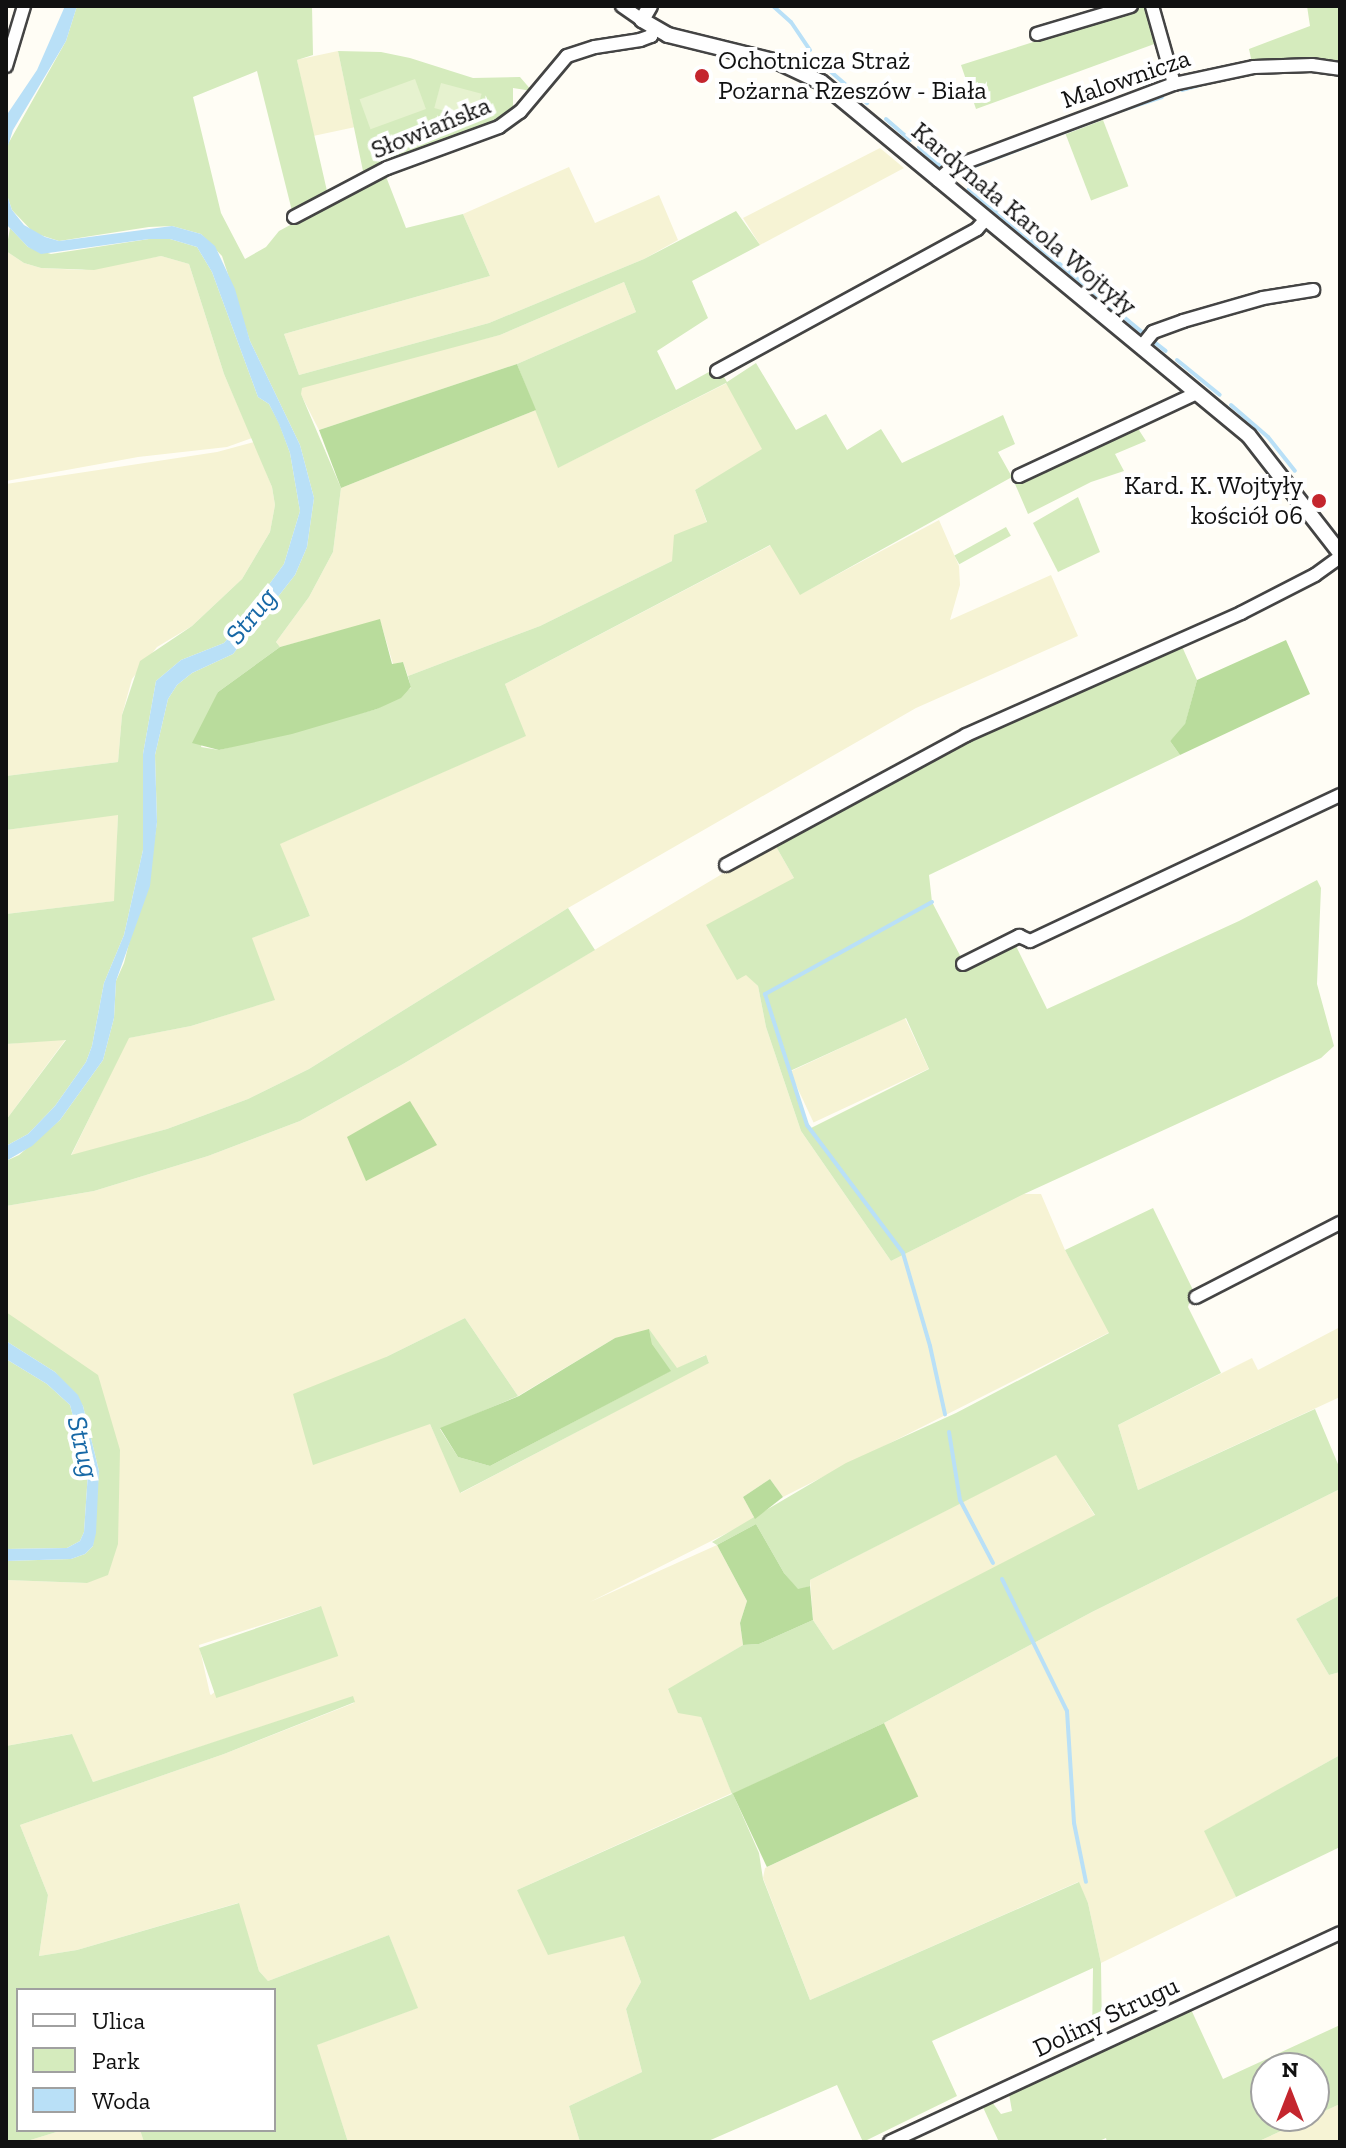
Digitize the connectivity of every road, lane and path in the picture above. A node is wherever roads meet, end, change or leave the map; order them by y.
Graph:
1 (24, 6) edge
2 (622, 6) edge
3 (650, 6) edge
4 (1131, 6) edge
5 (1152, 6) edge
6 (648, 24) junction
7 (1037, 34) dead end
8 (6, 66) edge
9 (1340, 69) edge
10 (1174, 84) junction
11 (938, 180) junction
12 (294, 217) dead end
13 (986, 219) junction
14 (1313, 290) dead end
15 (1141, 347) junction
16 (717, 371) dead end
17 (1197, 393) junction
18 (1019, 476) dead end
19 (1340, 555) edge
20 (1340, 795) edge
21 (726, 865) dead end
22 (963, 964) dead end
23 (1340, 1223) edge
24 (1196, 1297) dead end
25 (1340, 1933) edge
26 (890, 2142) edge

1 - 8 street
2 - 6 street, Kardynała Karola Wojtyły
3 - 6 street
4 - 7 street
5 - 10 street
6 - 11 street, Kardynała Karola Wojtyły
6 - 12 street, Słowiańska
9 - 10 street, Malownicza
10 - 11 street, Malownicza
11 - 13 street, Kardynała Karola Wojtyły
13 - 15 street, Kardynała Karola Wojtyły
13 - 16 street
14 - 15 street
15 - 17 street, Kardynała Karola Wojtyły
17 - 18 street
17 - 19 street, Kardynała Karola Wojtyły
19 - 21 street
20 - 22 street
23 - 24 street
25 - 26 street, Doliny Strugu

